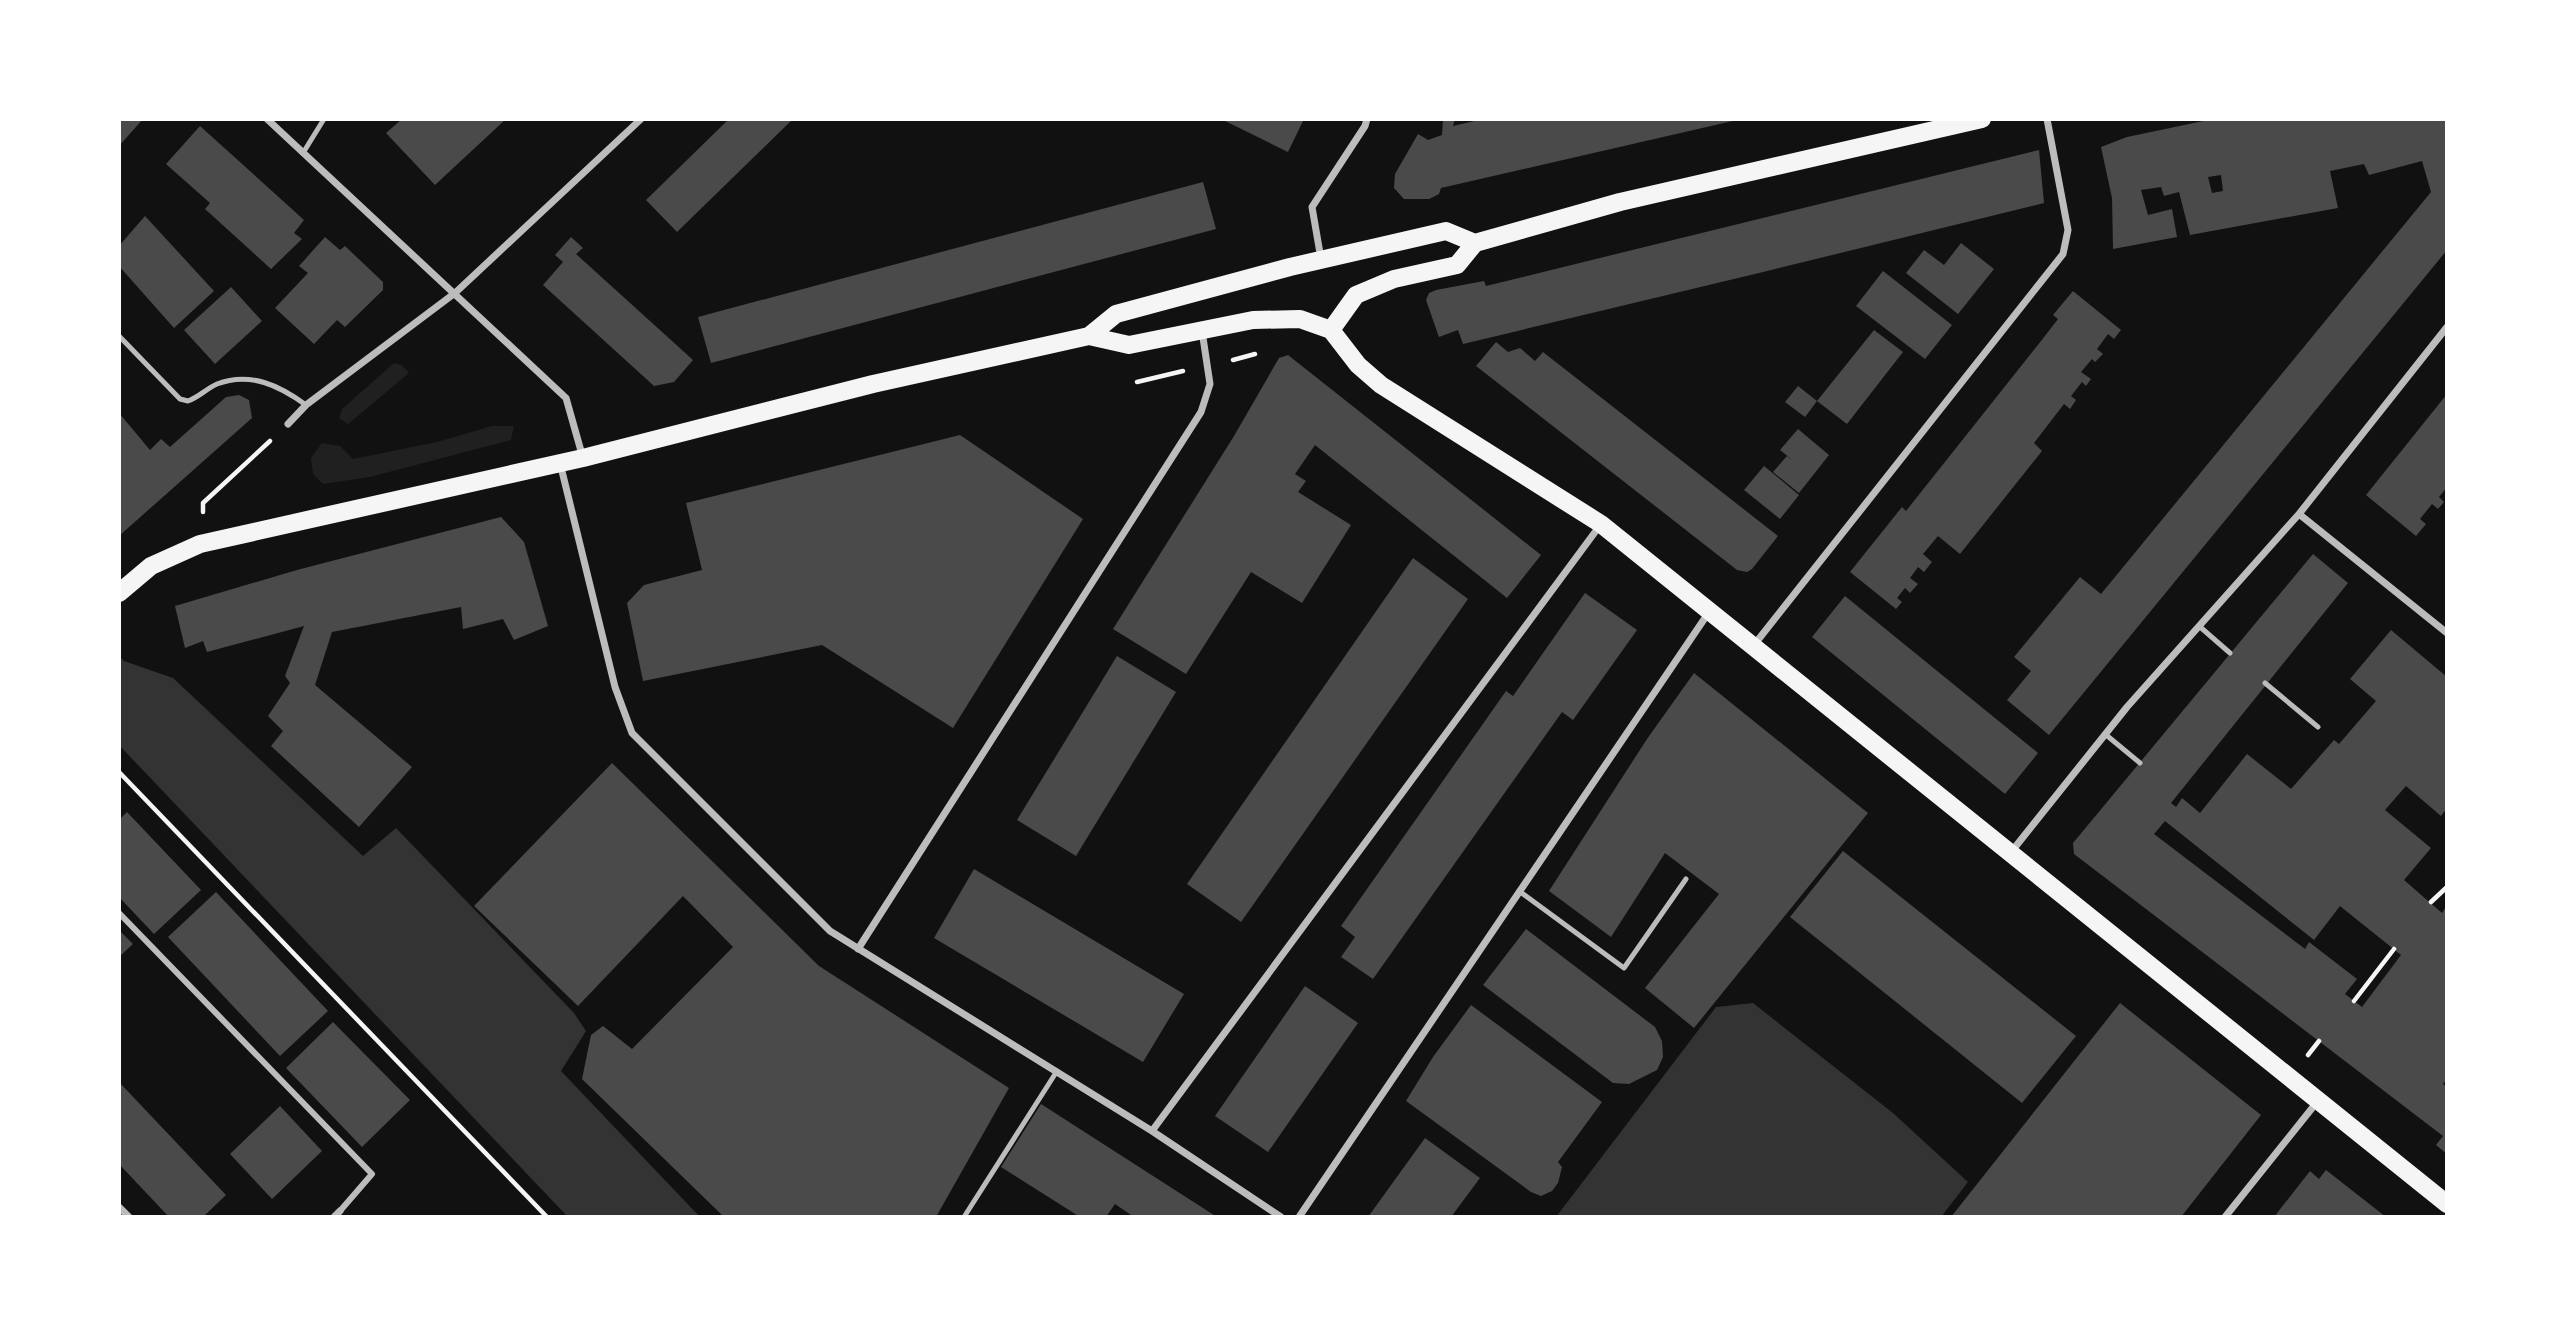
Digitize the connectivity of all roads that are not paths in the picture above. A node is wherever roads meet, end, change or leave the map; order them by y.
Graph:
1 (267, 119) edge
2 (324, 119) edge
3 (641, 119) edge
4 (1367, 119) edge
5 (1982, 119) edge
6 (2047, 119) edge
7 (303, 153) junction
8 (1475, 243) junction
9 (1321, 260) junction
10 (455, 293) junction
11 (2447, 327) edge
12 (1202, 329) junction
13 (1331, 330) junction
14 (119, 336) edge
15 (1089, 336) junction
16 (306, 405) junction
17 (288, 424) road end
18 (583, 458) junction
19 (560, 462) junction
20 (2298, 514) junction
21 (1601, 524) junction
22 (119, 593) edge
23 (1709, 612) junction
24 (2199, 626) junction
25 (2447, 633) edge
26 (1753, 647) junction
27 (2230, 653) dead end
28 (2266, 683) dead end
29 (2318, 727) dead end
30 (2105, 734) junction
31 (2140, 763) dead end
32 (2010, 853) junction
33 (1686, 879) dead end
34 (1518, 891) junction
35 (119, 913) edge
36 (859, 949) junction
37 (1057, 1071) junction
38 (2317, 1101) junction
39 (1152, 1131) junction
40 (2447, 1204) edge
41 (119, 1207) edge
42 (337, 1214) edge
43 (129, 1217) edge
44 (964, 1217) edge
45 (1281, 1217) edge
46 (1299, 1217) edge
47 (2225, 1217) edge

1 - 7 street
2 - 7 lane
3 - 10 street
4 - 9 street
5 - 8 main road
6 - 26 street
7 - 10 street
8 - 9 main road
8 - 13 main road
9 - 15 main road
10 - 16 street
10 - 18 street
11 - 20 street
12 - 13 main road
12 - 15 main road
12 - 36 street
13 - 21 main road
14 - 16 lane
15 - 18 main road
16 - 17 street
18 - 19 main road
19 - 22 main road
19 - 36 street
20 - 24 street
20 - 25 street
21 - 23 main road
21 - 39 street
23 - 26 main road
23 - 34 street
24 - 27 lane
24 - 30 street
26 - 32 main road
28 - 29 lane
30 - 31 lane
30 - 32 street
32 - 38 main road
33 - 34 lane
34 - 46 street
35 - 42 street
36 - 37 street
37 - 39 street
37 - 44 lane
38 - 40 main road
38 - 47 street
39 - 45 street
41 - 43 street

